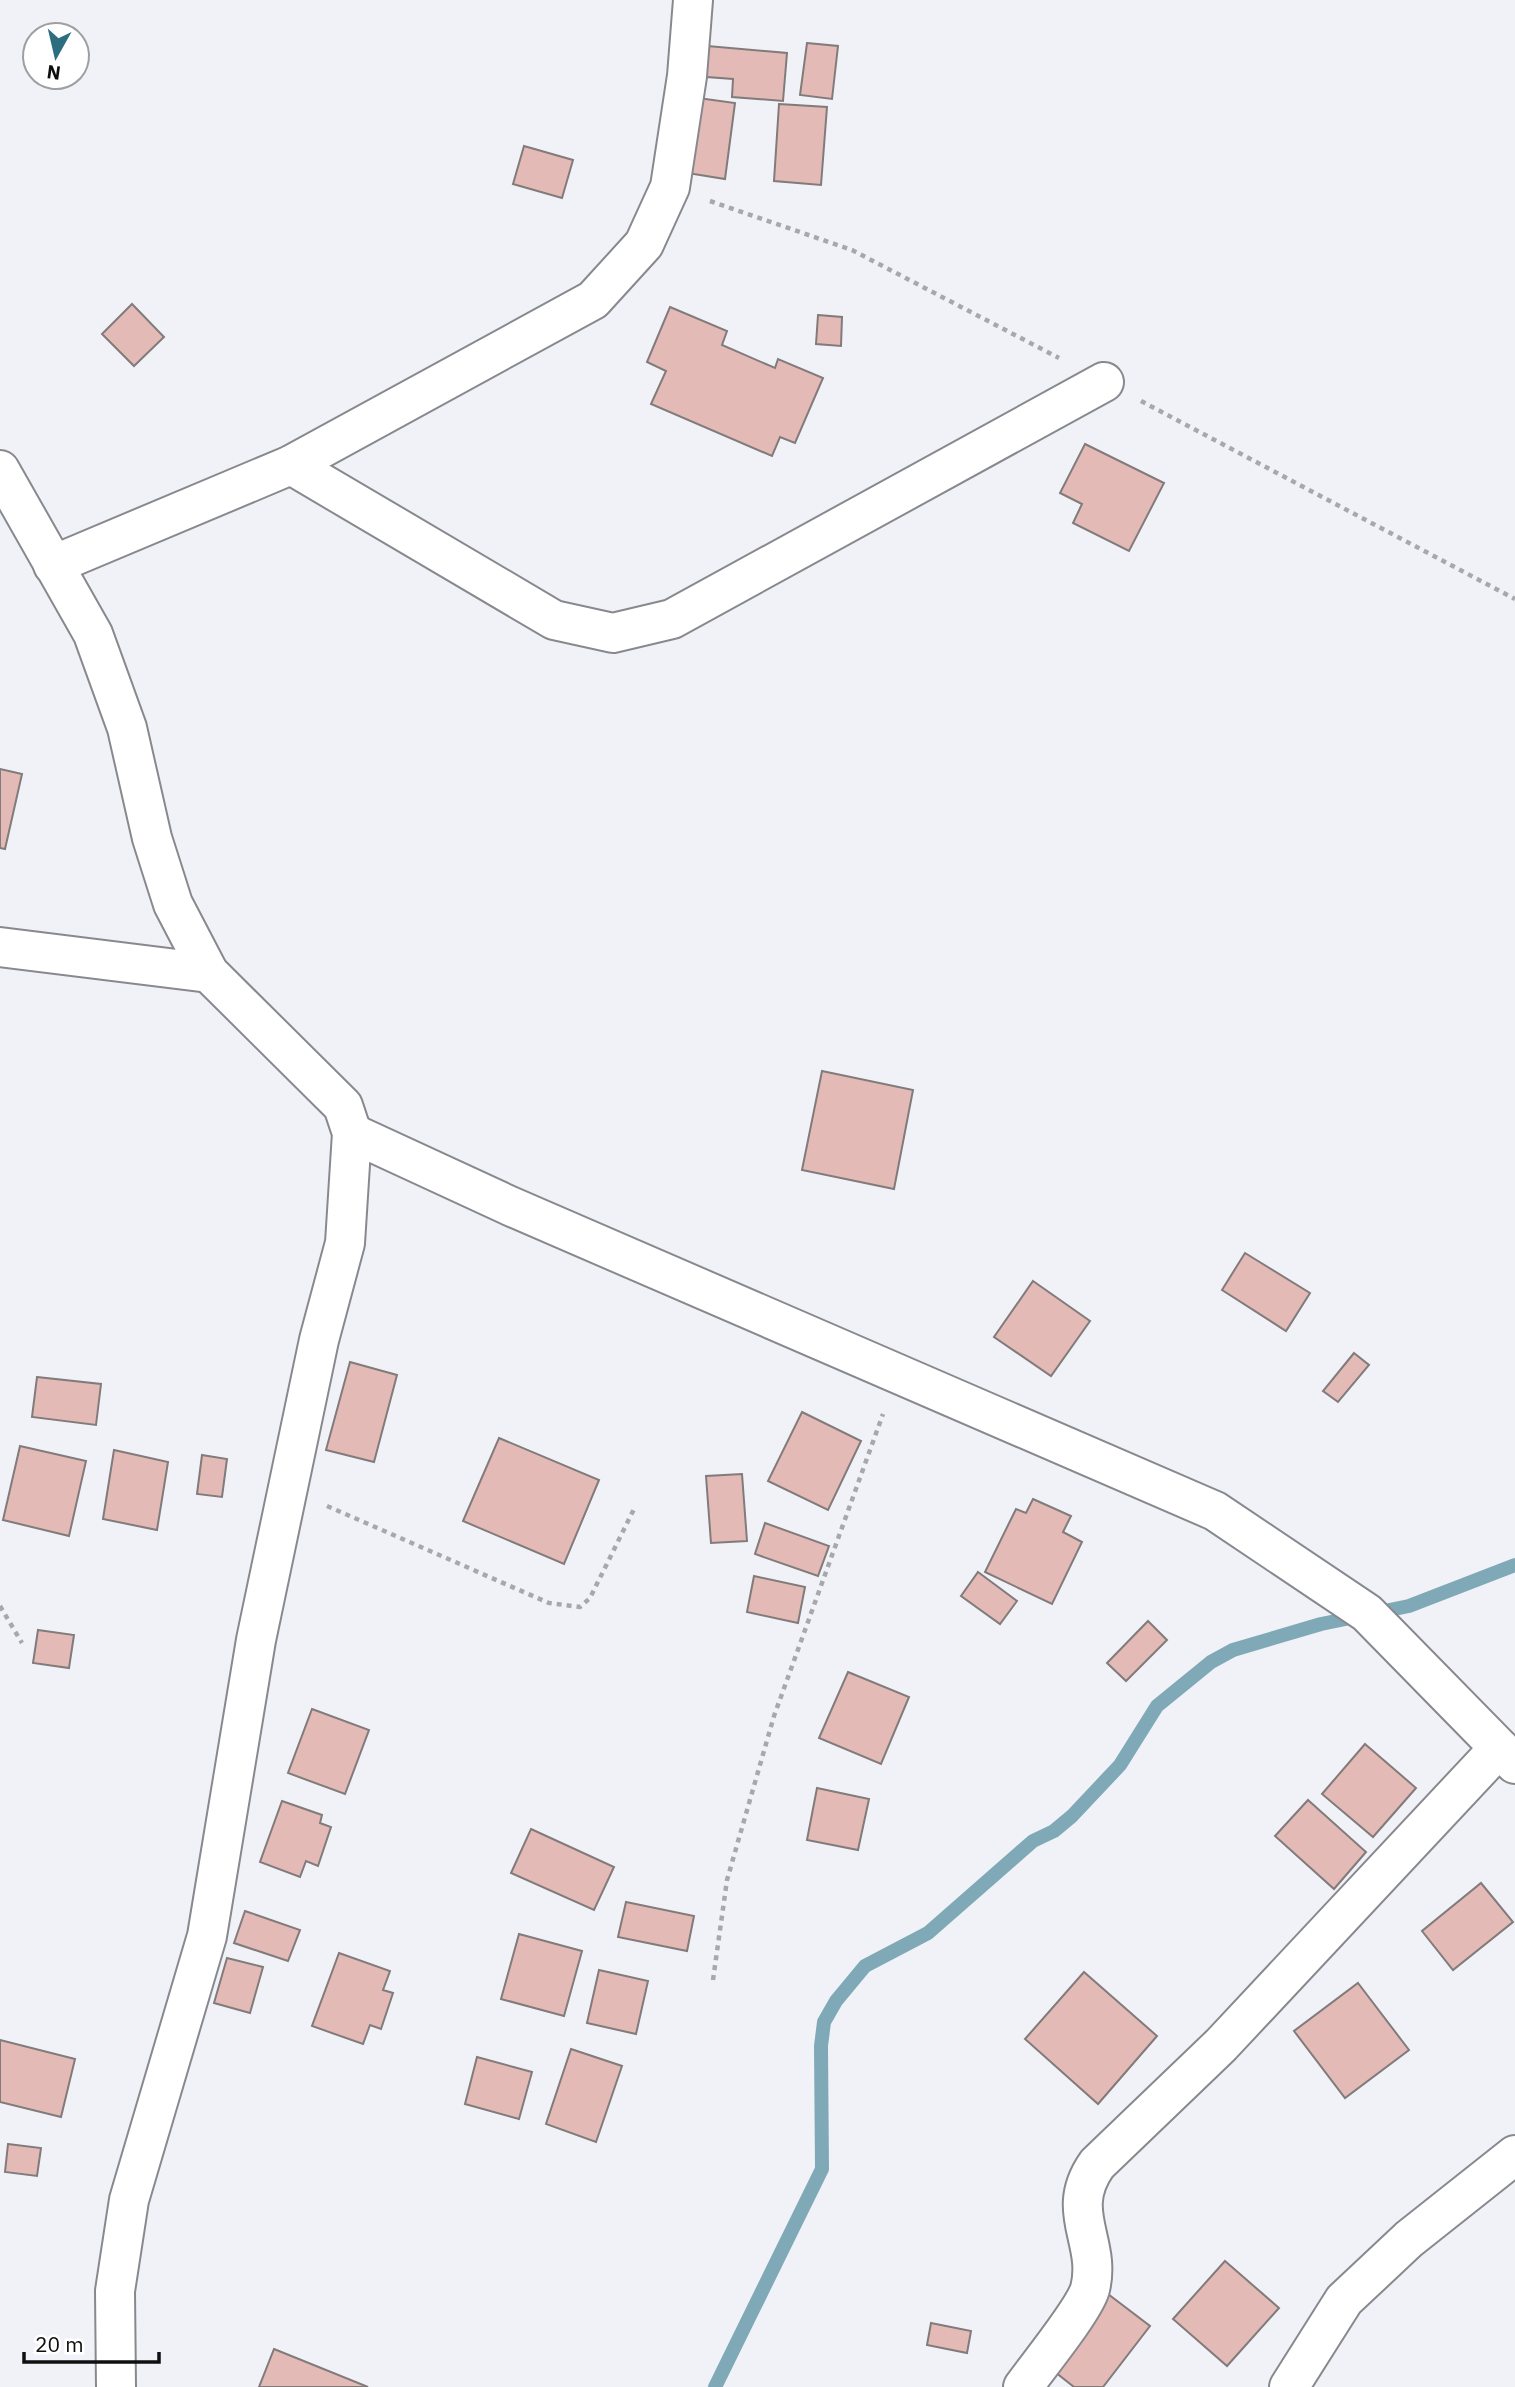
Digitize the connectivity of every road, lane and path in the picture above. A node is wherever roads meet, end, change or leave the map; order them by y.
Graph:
1 (693, 0) edge
2 (1104, 382) dead end
3 (290, 465) junction
4 (0, 470) edge
5 (53, 565) junction
6 (0, 947) edge
7 (209, 973) junction
8 (352, 1133) junction
9 (898, 1374) junction
10 (287, 1489) junction
11 (635, 1507) dead end
12 (0, 1606) edge
13 (22, 1643) dead end
14 (1507, 1756) edge
15 (713, 1980) dead end
16 (1515, 2155) edge
17 (116, 2387) edge
18 (1023, 2387) edge
19 (1289, 2387) edge

1 - 3 street
2 - 3 street
3 - 5 street
4 - 5 street
5 - 7 street
6 - 7 street
7 - 8 street
8 - 9 street
8 - 10 street
9 - 14 street
9 - 15 path
10 - 11 path
10 - 17 street
12 - 13 path
14 - 18 street
16 - 19 street

